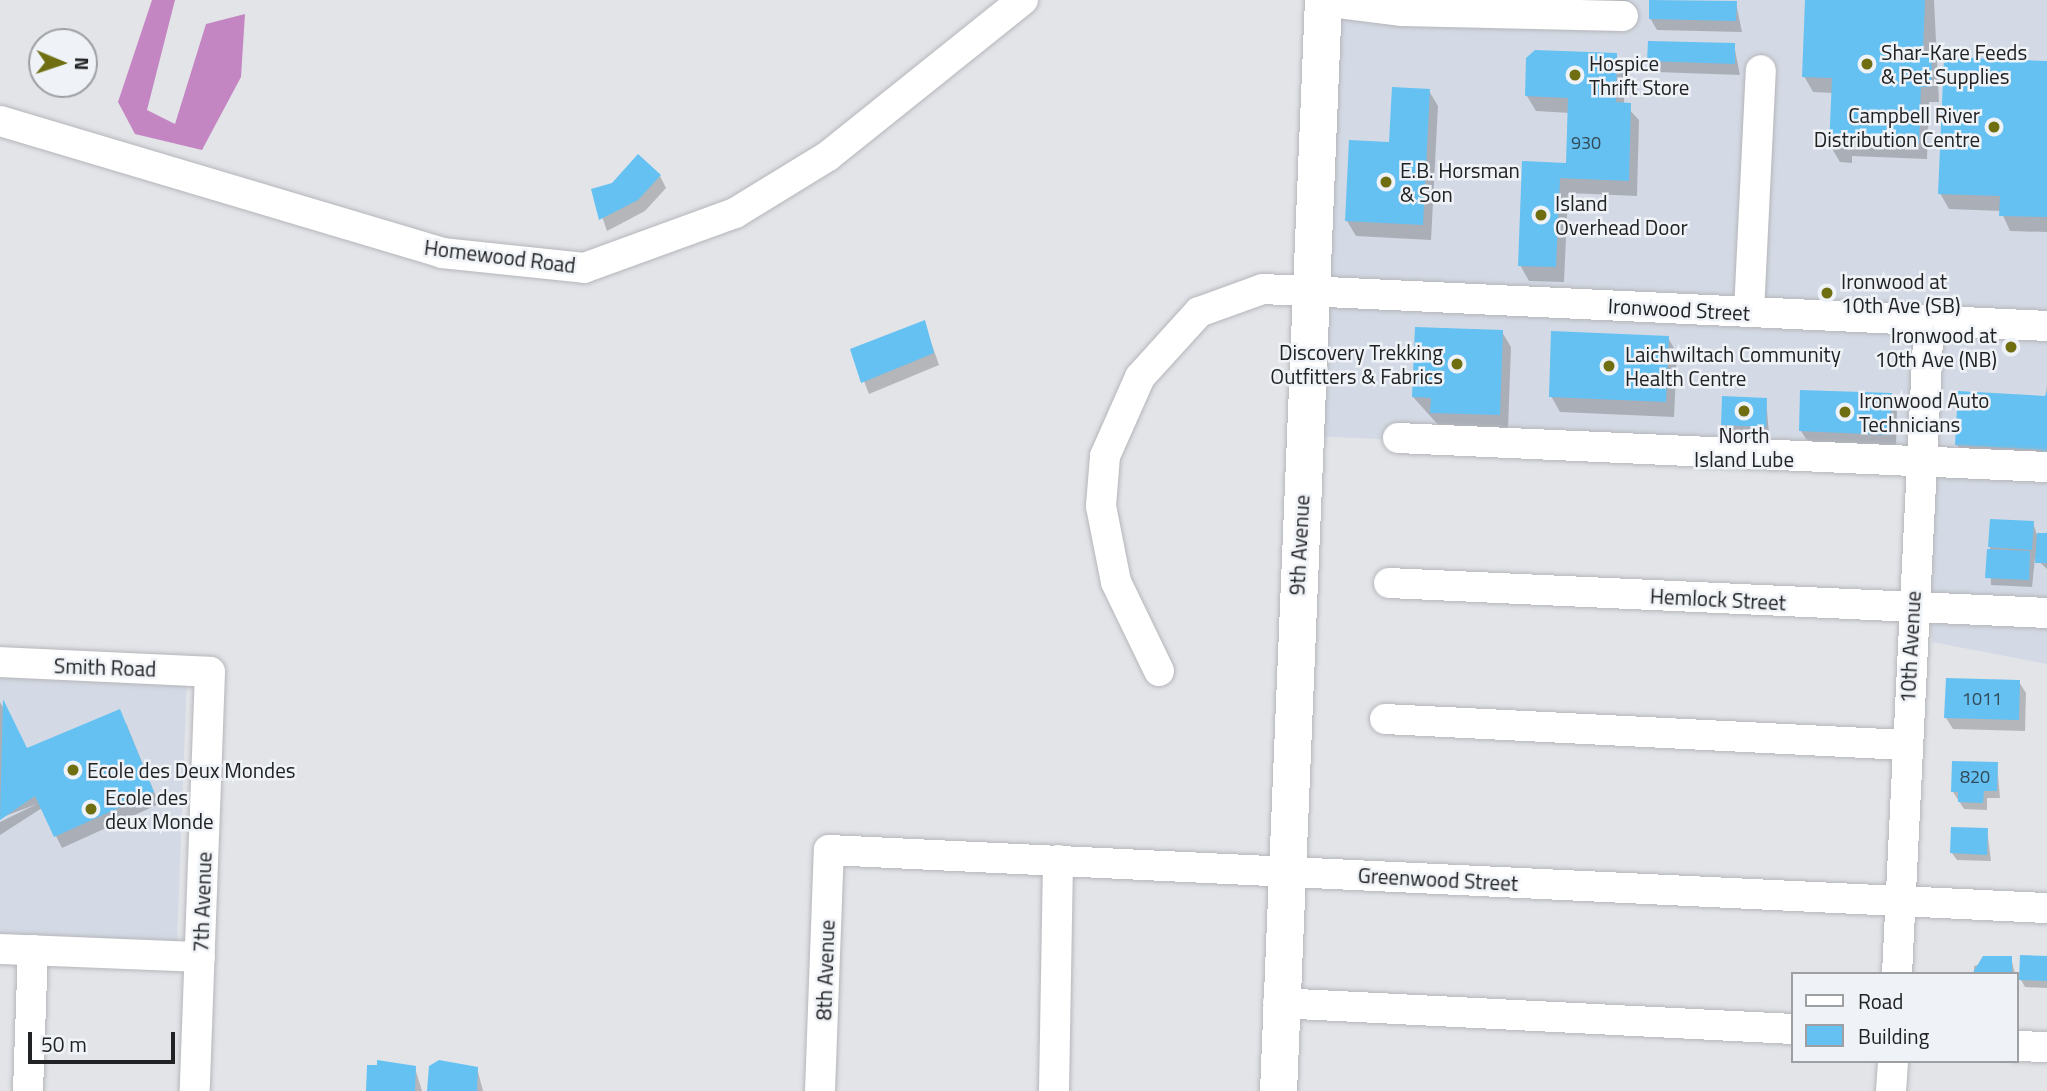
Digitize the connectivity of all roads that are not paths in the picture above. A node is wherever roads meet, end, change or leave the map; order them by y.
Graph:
1 (1023, 0) edge
2 (1323, 1) edge
3 (1623, 16) dead end
4 (1760, 70) dead end
5 (0, 121) edge
6 (1311, 291) junction
7 (1749, 312) junction
8 (1929, 320) junction
9 (2047, 326) edge
10 (1398, 438) dead end
11 (1923, 461) junction
12 (2047, 467) edge
13 (1389, 583) dead end
14 (1911, 608) junction
15 (2047, 613) edge
16 (0, 663) edge
17 (1159, 671) dead end
18 (210, 672) joint
19 (1385, 719) dead end
20 (1906, 745) junction
21 (829, 850) joint
22 (1058, 860) junction
23 (1283, 871) junction
24 (1901, 901) junction
25 (2047, 908) edge
26 (0, 949) edge
27 (33, 950) junction
28 (200, 957) junction
29 (1897, 972) edge
30 (1278, 1003) junction
31 (1792, 1029) edge
32 (2019, 1046) edge
33 (2047, 1047) edge
34 (1893, 1063) edge
35 (27, 1091) edge
36 (195, 1091) edge
37 (821, 1091) edge
38 (1054, 1091) edge
39 (1278, 1091) edge
40 (1891, 1091) edge

1 - 5 street, Homewood Road
2 - 3 street
2 - 6 main road, 9th Avenue
4 - 7 street
6 - 7 street, Ironwood Street
6 - 17 street, Ironwood Street
6 - 23 main road, 9th Avenue
7 - 8 street, Ironwood Street
8 - 9 street, Ironwood Street
8 - 11 street, 10th Avenue
10 - 11 street
11 - 12 street
11 - 14 street, 10th Avenue
13 - 14 street, Hemlock Street
14 - 15 street, Hemlock Street
14 - 20 street, 10th Avenue
16 - 18 street, Smith Road
18 - 28 street, 7th Avenue
19 - 20 street
20 - 24 street, 10th Avenue
21 - 22 street, Greenwood Street
21 - 37 street, 8th Avenue
22 - 23 street, Greenwood Street
22 - 38 street
23 - 24 street, Greenwood Street
23 - 30 main road, 9th Avenue
24 - 25 street, Greenwood Street
24 - 29 street, 10th Avenue
26 - 27 street
27 - 28 street
27 - 35 street
28 - 36 street, 7th Avenue
30 - 31 street
30 - 39 main road, 9th Avenue
32 - 33 street
34 - 40 street

